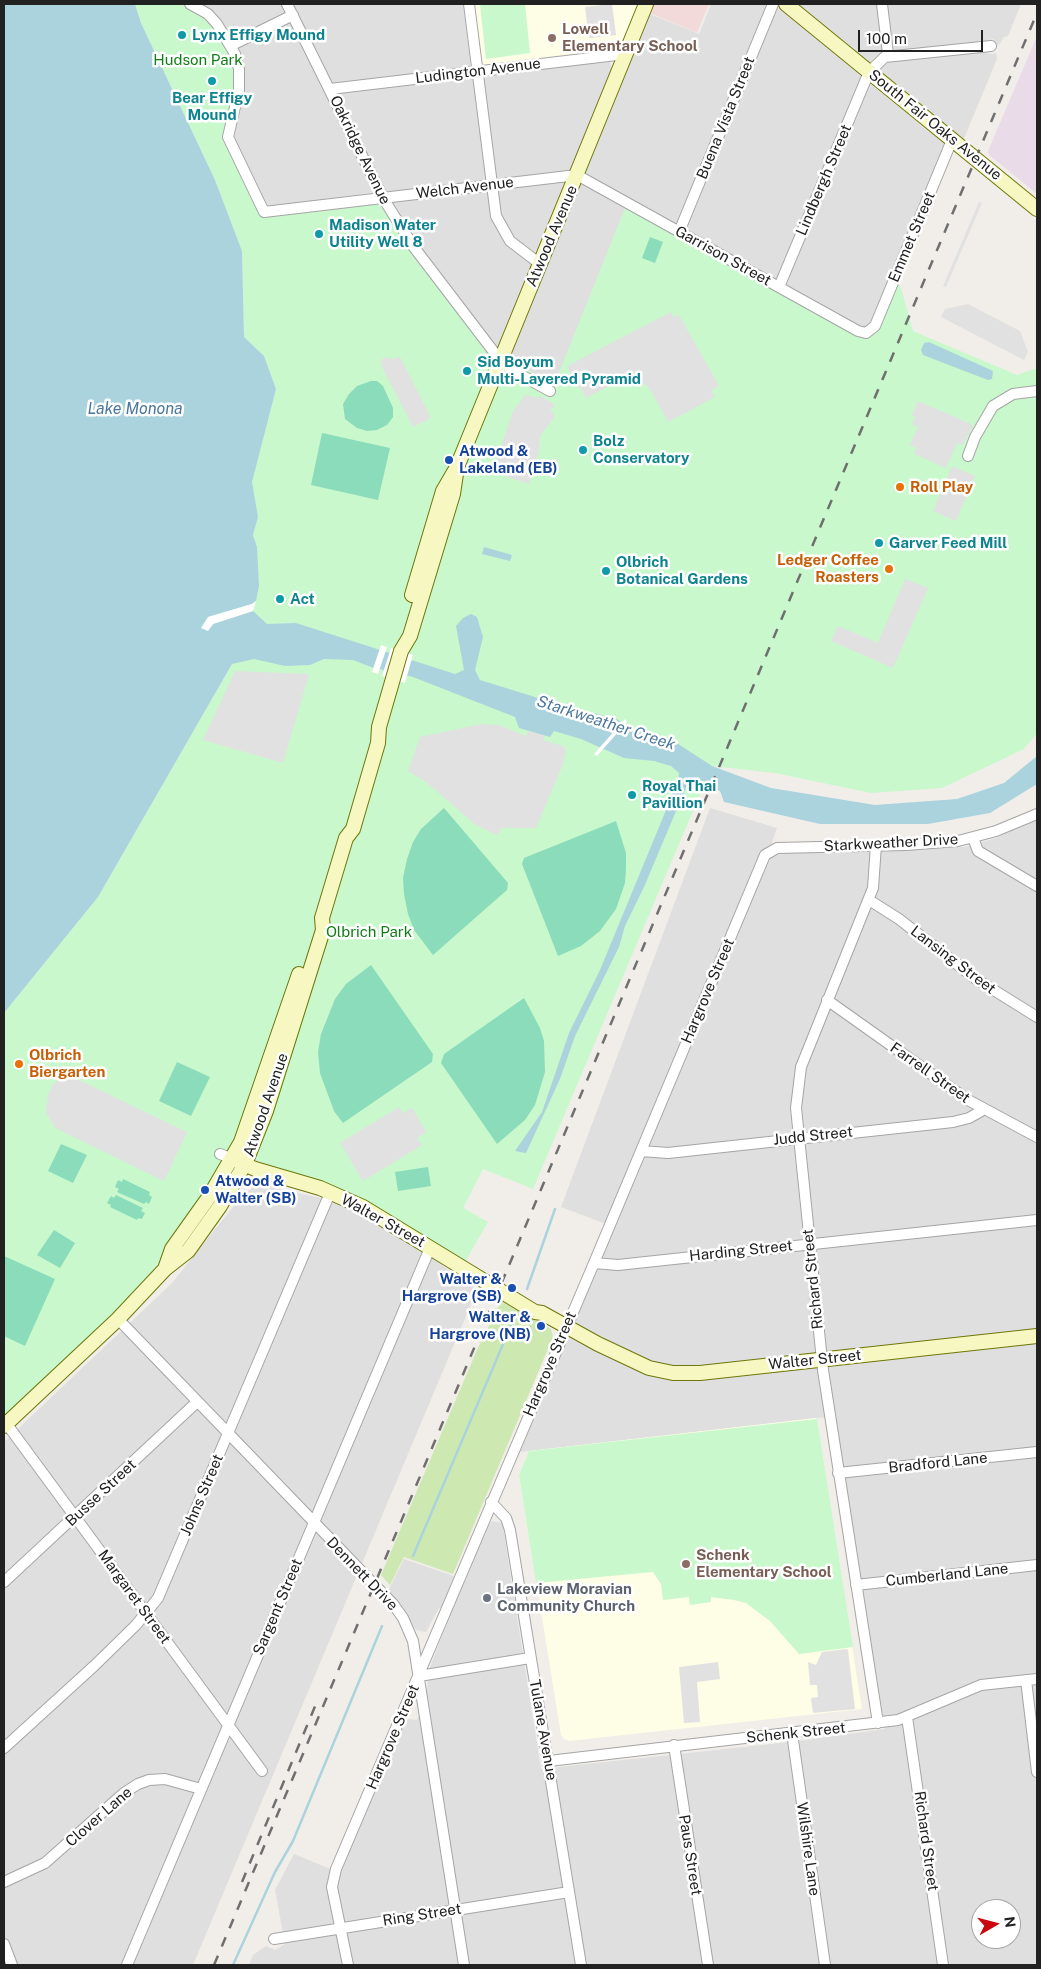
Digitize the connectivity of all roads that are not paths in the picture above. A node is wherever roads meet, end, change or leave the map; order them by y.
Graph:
1 (190, 4) edge
2 (287, 4) edge
3 (470, 4) edge
4 (646, 4) edge
5 (773, 4) edge
6 (786, 4) edge
7 (882, 4) edge
8 (293, 15) junction
9 (232, 45) junction
10 (991, 46) dead end
11 (625, 54) junction
12 (885, 58) junction
13 (476, 71) junction
14 (869, 72) junction
15 (330, 89) junction
16 (952, 140) junction
17 (577, 175) junction
18 (491, 185) junction
19 (383, 198) junction
20 (1037, 209) edge
21 (679, 232) junction
22 (540, 264) junction
23 (779, 287) junction
24 (869, 332) joint
25 (500, 360) junction
26 (550, 391) dead end
27 (1037, 391) edge
28 (968, 456) dead end
29 (1037, 814) edge
30 (973, 838) junction
31 (876, 845) junction
32 (771, 850) joint
33 (1037, 886) edge
34 (869, 900) junction
35 (827, 1000) junction
36 (1037, 1017) edge
37 (983, 1110) junction
38 (1037, 1137) edge
39 (798, 1138) junction
40 (641, 1151) junction
41 (232, 1159) junction
42 (330, 1193) junction
43 (1037, 1220) edge
44 (810, 1244) junction
45 (430, 1248) junction
46 (594, 1263) junction
47 (118, 1319) junction
48 (565, 1330) junction
49 (1037, 1336) edge
50 (822, 1359) junction
51 (197, 1402) junction
52 (5, 1425) edge
53 (228, 1434) junction
54 (1037, 1452) edge
55 (838, 1473) junction
56 (491, 1502) junction
57 (76, 1516) junction
58 (314, 1523) junction
59 (1037, 1566) edge
60 (4, 1582) edge
61 (856, 1586) junction
62 (147, 1613) junction
63 (530, 1658) junction
64 (418, 1676) junction
65 (1037, 1679) edge
66 (1026, 1680) junction
67 (907, 1717) junction
68 (229, 1724) junction
69 (878, 1724) junction
70 (792, 1733) junction
71 (674, 1745) junction
72 (4, 1748) edge
73 (549, 1761) junction
74 (262, 1771) dead end
75 (1037, 1772) edge
76 (201, 1789) junction
77 (4, 1882) edge
78 (569, 1892) junction
79 (455, 1910) junction
80 (342, 1928) junction
81 (274, 1939) dead end
82 (4, 1944) edge
83 (12, 1965) edge
84 (126, 1965) edge
85 (348, 1965) edge
86 (464, 1965) edge
87 (581, 1965) edge
88 (708, 1965) edge
89 (825, 1965) edge
90 (943, 1965) edge

1 - 9 street
2 - 8 street, Oakridge Avenue
3 - 13 street
4 - 11 street, Atwood Avenue
5 - 21 street, Buena Vista Street
6 - 14 street, South Fair Oaks Avenue
7 - 12 street
8 - 9 street
8 - 15 street, Oakridge Avenue
9 - 19 street, Welch Avenue
10 - 12 street
11 - 13 street, Ludington Avenue
11 - 17 street, Atwood Avenue
12 - 14 street
13 - 15 street, Ludington Avenue
13 - 18 street
14 - 16 street, South Fair Oaks Avenue
14 - 23 street, Lindbergh Street
15 - 19 street, Oakridge Avenue
16 - 20 street, South Fair Oaks Avenue
16 - 24 street, Emmet Street
17 - 18 street, Welch Avenue
17 - 21 street, Garrison Street
17 - 22 street, Atwood Avenue
18 - 19 street, Welch Avenue
18 - 22 street
19 - 25 street, Oakridge Avenue
21 - 23 street, Garrison Street
22 - 25 street, Atwood Avenue
23 - 24 street, Garrison Street
25 - 26 street, Oakridge Avenue
25 - 41 street, Atwood Avenue
27 - 28 street
29 - 30 street, Starkweather Drive
30 - 31 street, Starkweather Drive
30 - 33 street
31 - 32 street, Starkweather Drive
31 - 34 street, Richard Street
32 - 40 street, Hargrove Street
34 - 35 street, Richard Street
34 - 36 street, Lansing Street
35 - 37 street, Farrell Street
35 - 39 street, Richard Street
37 - 38 street, Farrell Street
37 - 39 street, Judd Street
39 - 40 street, Judd Street
39 - 44 street, Richard Street
40 - 46 street, Hargrove Street
41 - 42 street, Walter Street
41 - 47 street, Atwood Avenue
42 - 45 street, Walter Street
42 - 53 street, Johns Street
43 - 44 street, Harding Street
44 - 46 street, Harding Street
44 - 50 street, Richard Street
45 - 48 street, Walter Street
45 - 58 street, Sargent Street
46 - 48 street, Hargrove Street
47 - 51 street, Dennett Drive
47 - 52 street, Atwood Avenue
48 - 50 street, Walter Street
48 - 56 street, Hargrove Street
49 - 50 street, Walter Street
50 - 55 street, Richard Street
51 - 53 street, Dennett Drive
51 - 57 street, Busse Street
52 - 57 street, Margaret Street
53 - 58 street, Dennett Drive
53 - 62 street, Johns Street
54 - 55 street, Bradford Lane
55 - 61 street, Richard Street
56 - 63 street, Tulane Avenue
56 - 64 street, Hargrove Street
57 - 60 street, Busse Street
57 - 62 street, Margaret Street
58 - 64 street, Dennett Drive
58 - 68 street, Sargent Street
59 - 61 street, Cumberland Lane
61 - 69 street, Richard Street
62 - 68 street, Margaret Street
62 - 72 street, Johns Street
63 - 64 street
63 - 73 street, Tulane Avenue
64 - 79 street, Dennett Drive
64 - 80 street, Hargrove Street
65 - 66 street, Schenk Street
66 - 67 street, Schenk Street
66 - 75 street
67 - 69 street, Schenk Street
67 - 90 street, Richard Street
68 - 74 street, Margaret Street
68 - 76 street, Sargent Street
69 - 70 street, Schenk Street
70 - 71 street, Schenk Street
70 - 89 street, Wilshire Lane
71 - 73 street, Schenk Street
71 - 88 street, Paus Street
73 - 78 street, Tulane Avenue
76 - 77 street, Clover Lane
76 - 84 street, Sargent Street
78 - 79 street, Ring Street
78 - 87 street, Tulane Avenue
79 - 80 street, Ring Street
79 - 86 street, Dennett Drive
80 - 81 street, Ring Street
80 - 85 street
82 - 83 street

